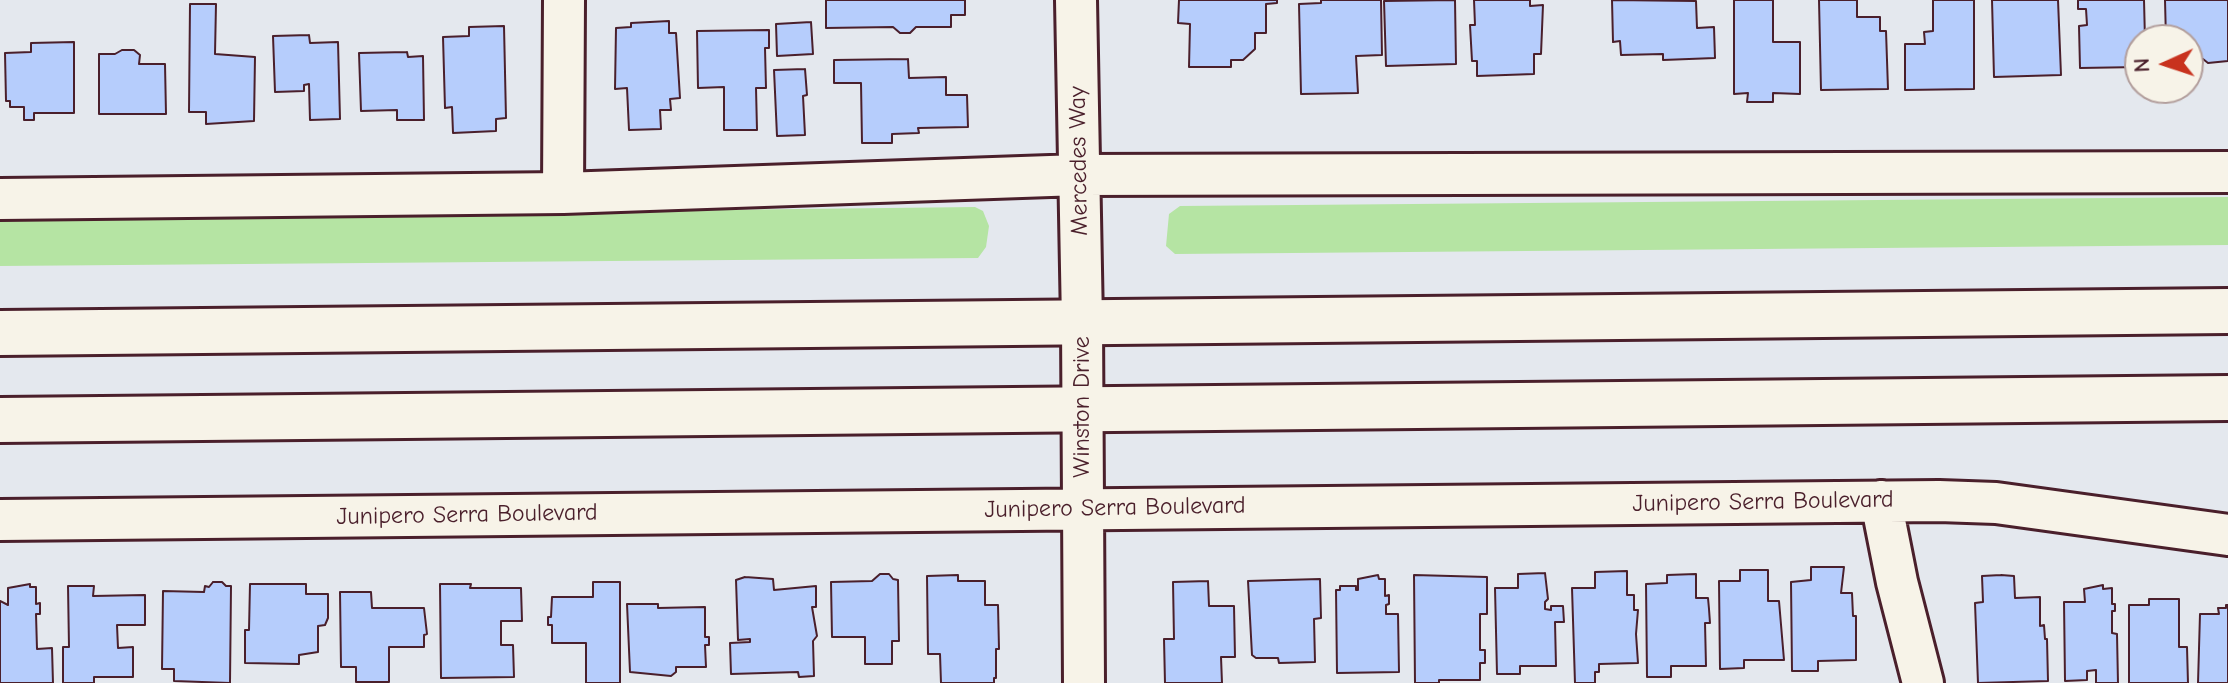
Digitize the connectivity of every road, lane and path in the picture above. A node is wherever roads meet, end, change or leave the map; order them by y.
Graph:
1 (564, 0) edge
2 (1076, 0) edge
3 (2228, 172) edge
4 (1079, 175) junction
5 (563, 193) junction
6 (0, 199) edge
7 (2228, 311) edge
8 (1082, 322) junction
9 (0, 333) edge
10 (2228, 398) edge
11 (1082, 410) junction
12 (0, 420) edge
13 (1881, 501) junction
14 (1083, 509) junction
15 (0, 520) edge
16 (2228, 535) edge
17 (1084, 683) edge
18 (1923, 683) edge

1 - 5 street
2 - 4 street, Mercedes Way
3 - 4 street
4 - 5 street
4 - 8 street, Mercedes Way
5 - 6 street
7 - 8 main road
8 - 9 main road
8 - 11 street, Winston Drive
10 - 11 main road
11 - 12 main road
11 - 14 street, Winston Drive
13 - 14 street, Junipero Serra Boulevard
13 - 16 street, Junipero Serra Boulevard
13 - 18 street
14 - 15 street, Junipero Serra Boulevard
14 - 17 street, Winston Drive

